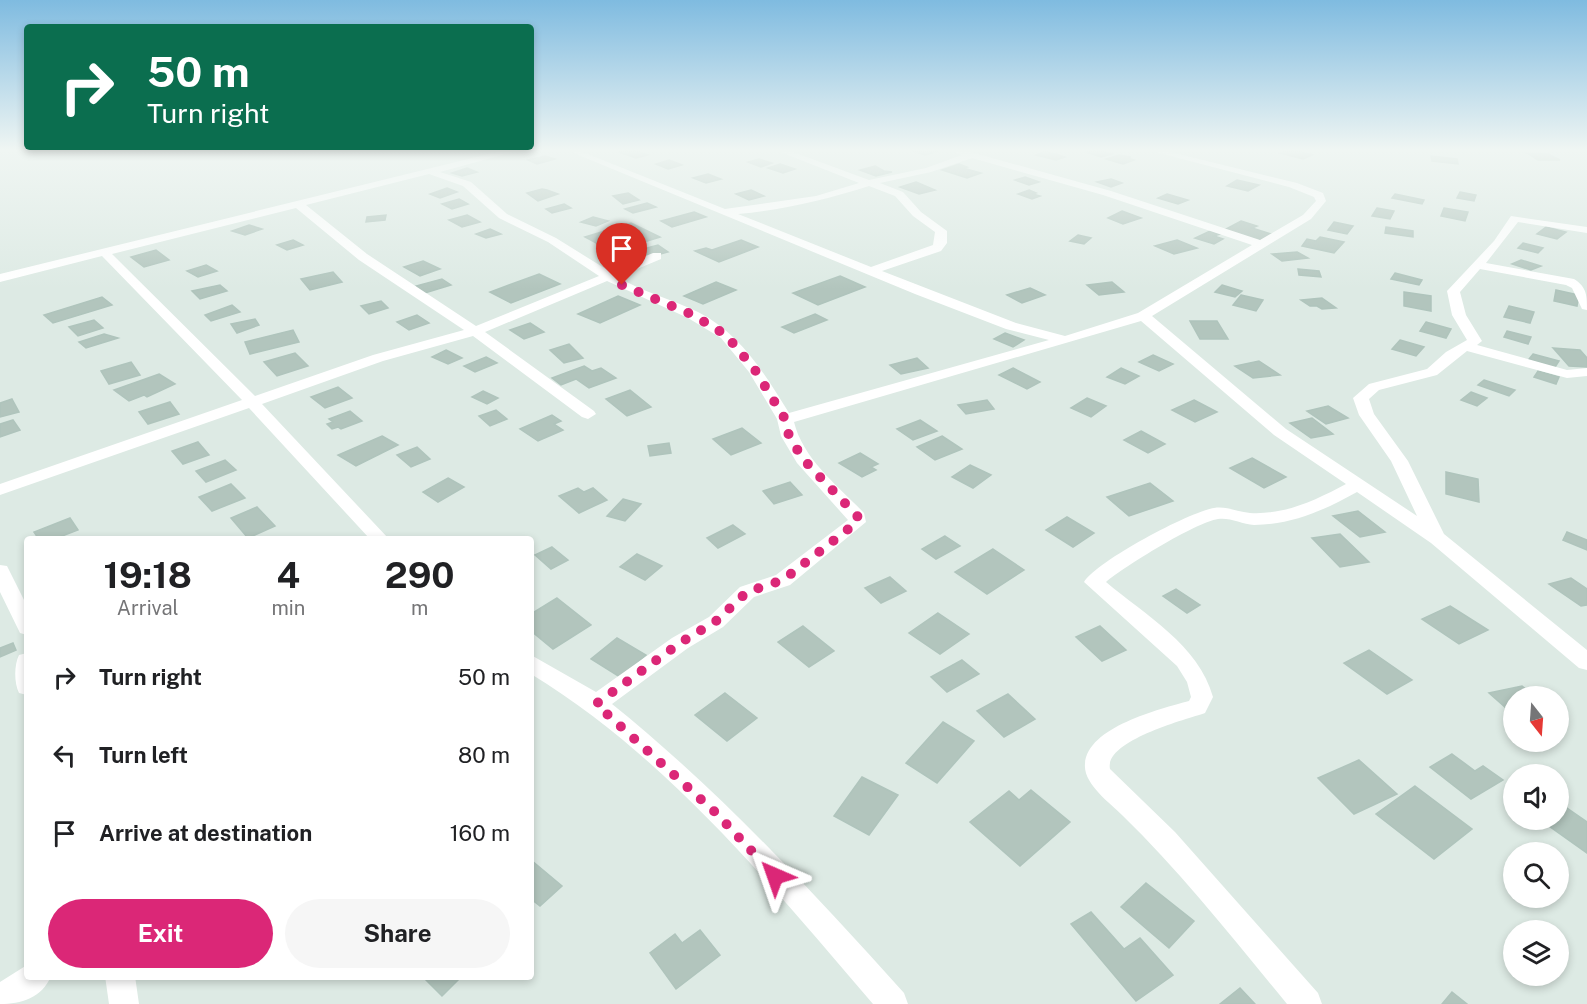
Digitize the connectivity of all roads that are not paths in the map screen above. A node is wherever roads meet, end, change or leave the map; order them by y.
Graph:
1 (326, 196) edge
2 (480, 196) edge
3 (686, 196) edge
4 (829, 196) edge
5 (902, 196) edge
6 (1116, 196) edge
7 (1318, 196) edge
8 (297, 203) junction
9 (724, 211) junction
10 (1587, 230) edge
11 (1262, 245) junction
12 (104, 252) junction
13 (657, 256) dead end
14 (1477, 265) junction
15 (872, 271) junction
16 (609, 274) junction
17 (0, 278) edge
18 (1587, 306) edge
19 (1143, 316) junction
20 (476, 331) junction
21 (1063, 339) junction
22 (1467, 347) junction
23 (1587, 372) edge
24 (252, 402) junction
25 (588, 414) dead end
26 (785, 419) junction
27 (1356, 486) junction
28 (0, 490) edge
29 (377, 536) edge
30 (1438, 539) junction
31 (0, 571) edge
32 (24, 622) edge
33 (1587, 662) edge
34 (534, 665) edge
35 (596, 704) junction
36 (30, 980) edge
37 (121, 980) edge
38 (0, 1000) edge
39 (124, 1004) edge
40 (893, 1004) edge
41 (1307, 1004) edge

1 - 8 street
2 - 16 street
3 - 9 street
4 - 9 street
5 - 15 street
6 - 11 street
7 - 11 street
8 - 12 street
8 - 20 street
9 - 15 street
10 - 14 street
11 - 19 street
12 - 17 street
12 - 24 street
13 - 16 street
14 - 18 street
14 - 22 street
15 - 21 street
16 - 20 street
16 - 26 street
19 - 21 street
19 - 27 street
20 - 24 street
20 - 25 street
21 - 26 street
22 - 23 street
22 - 30 street
24 - 28 street
24 - 29 street
26 - 35 street
27 - 30 street
27 - 41 street
30 - 33 street
31 - 32 street
34 - 35 street
35 - 40 street
36 - 38 street
37 - 39 street

